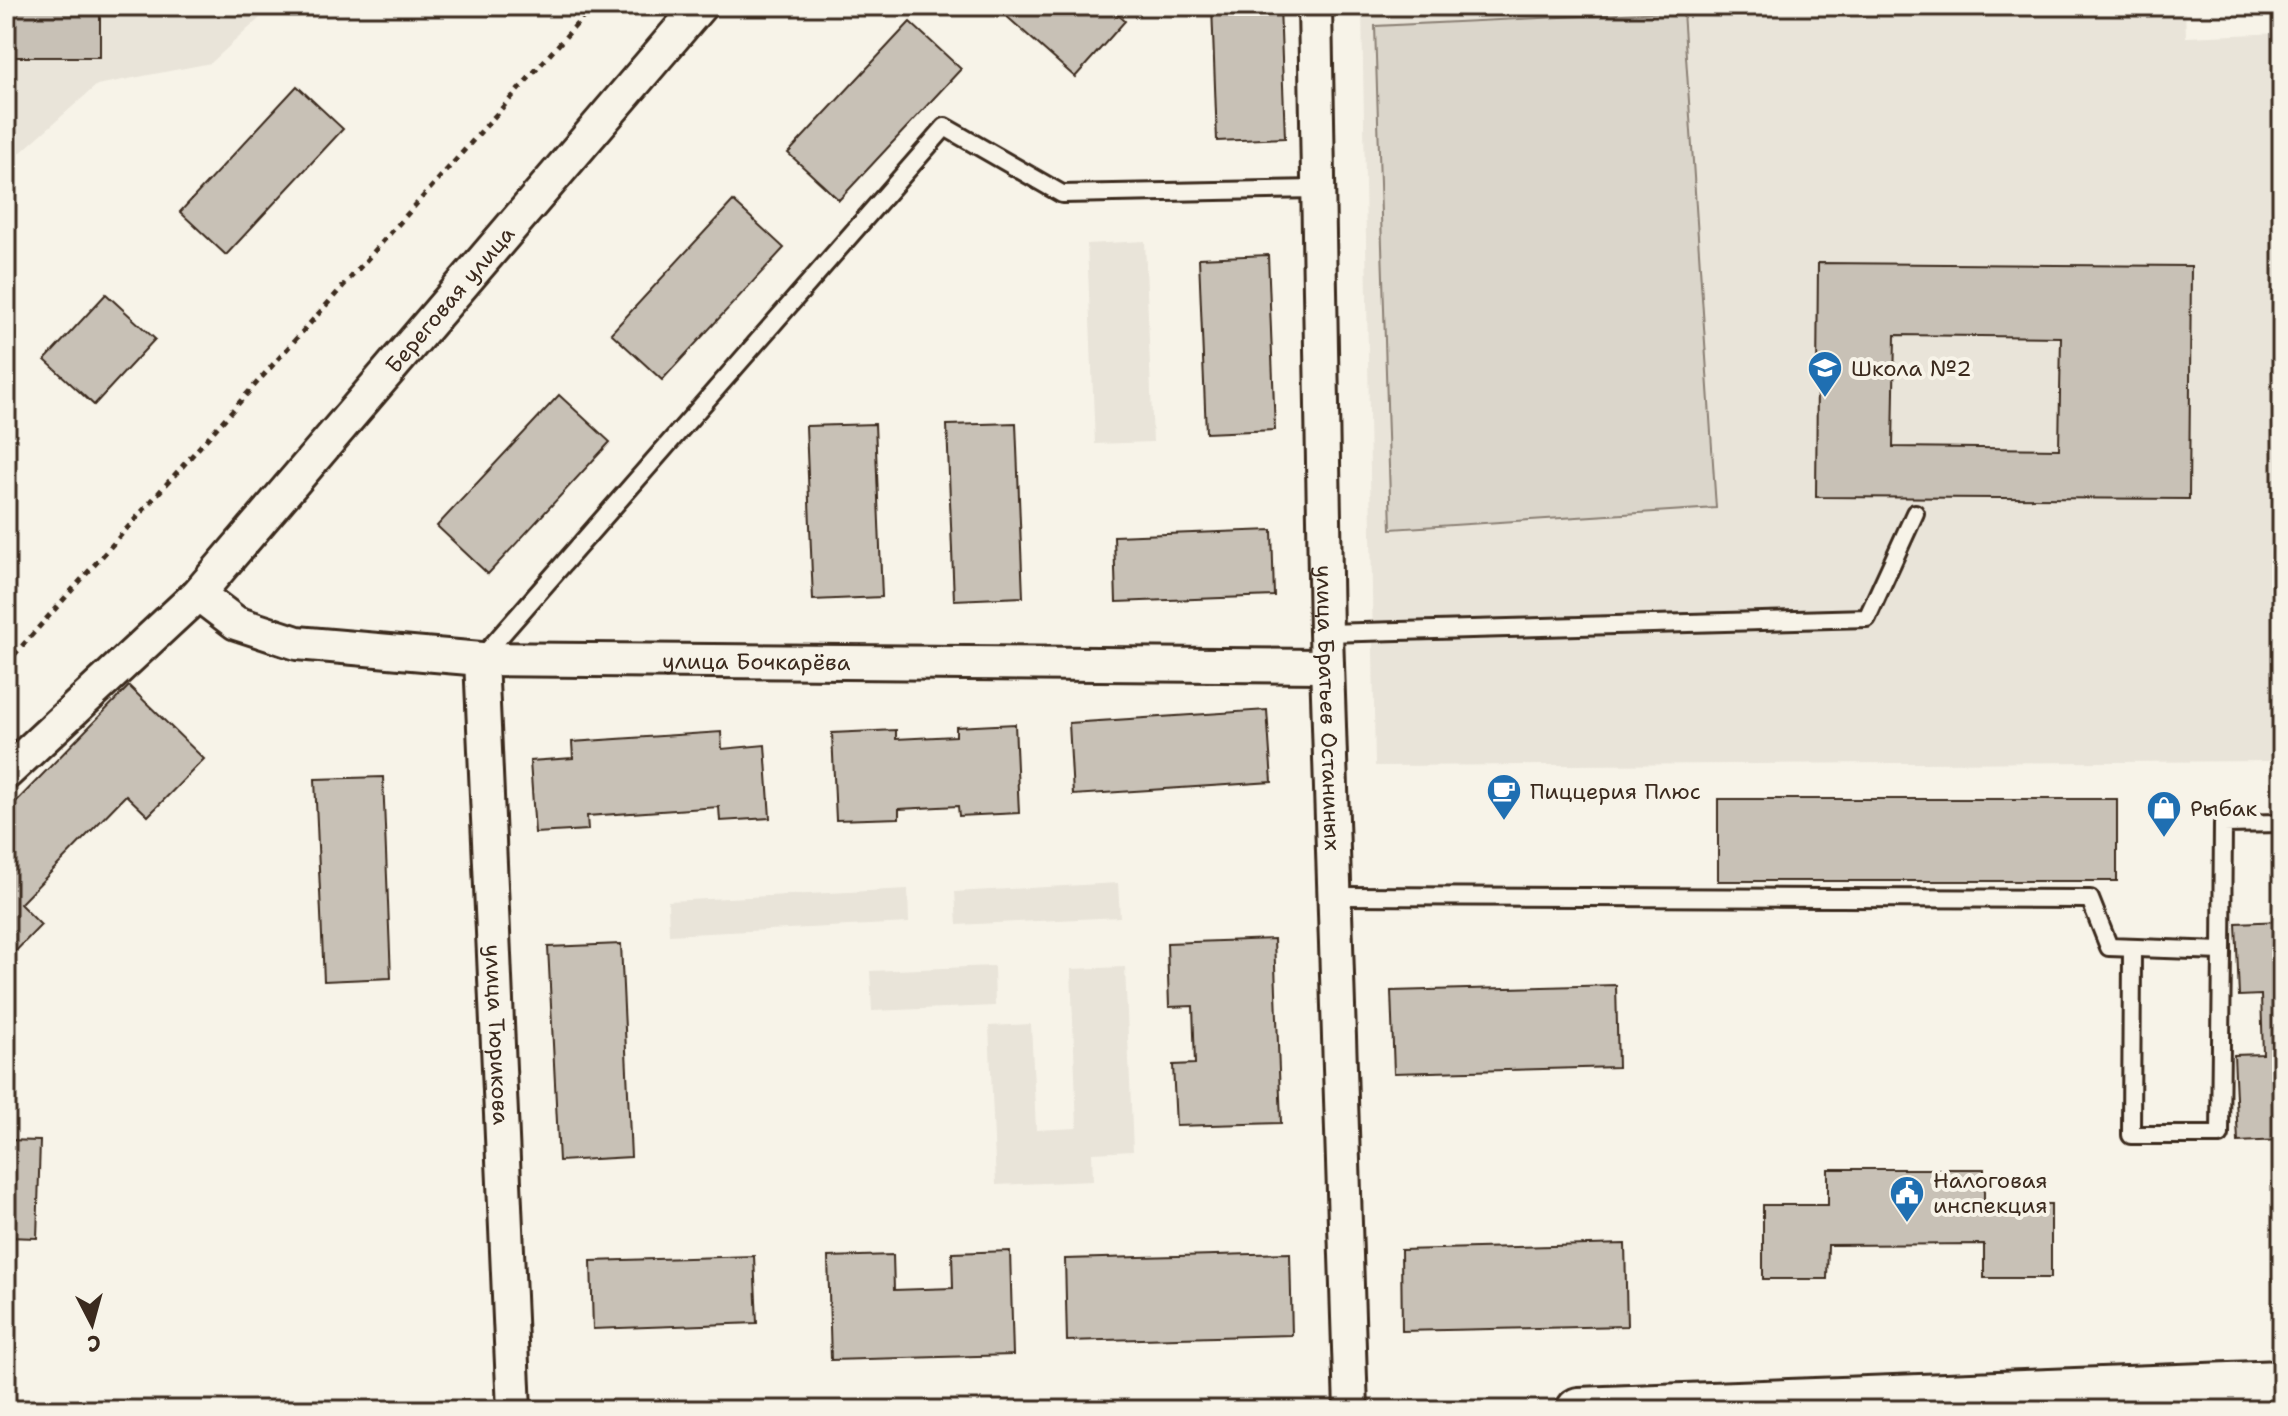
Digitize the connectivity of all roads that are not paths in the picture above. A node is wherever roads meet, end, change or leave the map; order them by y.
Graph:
1 (700, 6) edge
2 (1315, 6) edge
3 (1318, 189) junction
4 (1915, 513) dead end
5 (198, 594) junction
6 (1326, 633) junction
7 (481, 659) junction
8 (1327, 666) junction
9 (6, 773) edge
10 (2282, 823) edge
11 (1334, 896) junction
12 (2132, 951) junction
13 (2222, 951) junction
14 (2282, 1383) edge
15 (514, 1410) edge
16 (1351, 1410) edge
17 (1597, 1410) edge

1 - 5 street, Береговая улица
2 - 3 street, улица Братьев Останиных
3 - 6 street, улица Братьев Останиных
3 - 7 lane
4 - 6 lane
5 - 7 street, улица Бочкарёва
5 - 9 street, Береговая улица
6 - 8 street, улица Братьев Останиных
7 - 8 street, улица Бочкарёва
7 - 15 street, улица Тюрикова
8 - 11 street, улица Братьев Останиных
10 - 13 lane
11 - 12 lane
11 - 16 street, улица Братьев Останиных
12 - 13 lane
12 - 13 lane
14 - 17 main road

